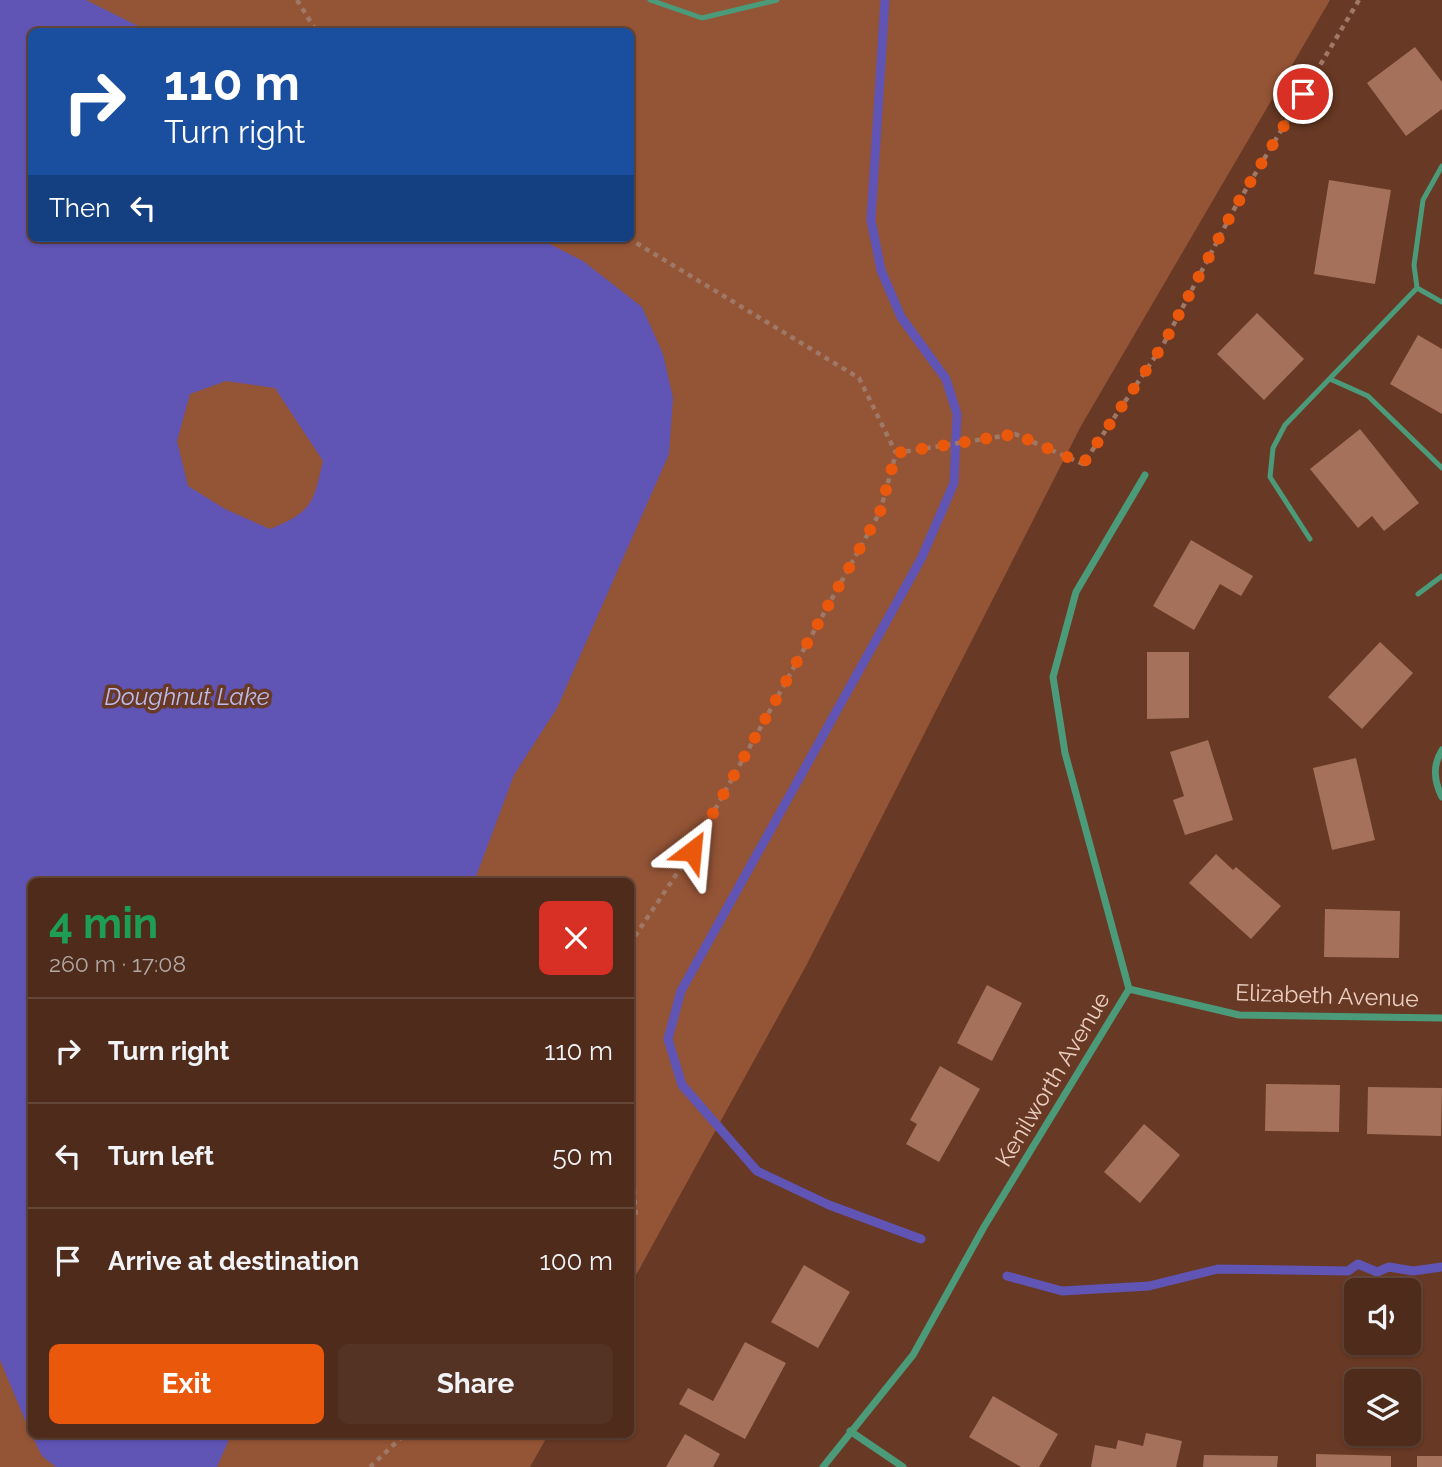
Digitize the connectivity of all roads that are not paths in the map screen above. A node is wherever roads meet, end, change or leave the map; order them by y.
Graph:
1 (650, 0) edge
2 (777, 0) edge
3 (1442, 166) edge
4 (1417, 288) junction
5 (1442, 302) edge
6 (1330, 379) junction
7 (1442, 468) edge
8 (1145, 475) dead end
9 (1310, 539) dead end
10 (1442, 576) edge
11 (1418, 594) dead end
12 (1442, 750) edge
13 (1442, 797) edge
14 (1129, 989) junction
15 (1442, 1018) edge
16 (850, 1431) junction
17 (823, 1467) edge
18 (902, 1467) edge

1 - 2 lane
3 - 4 lane
4 - 5 lane
4 - 6 lane
6 - 7 lane
6 - 9 lane
8 - 14 street, Kenilworth Avenue
10 - 11 lane
12 - 13 street
14 - 15 street, Elizabeth Avenue
14 - 16 street, Kenilworth Avenue
16 - 17 street, Kenilworth Avenue
16 - 18 street

